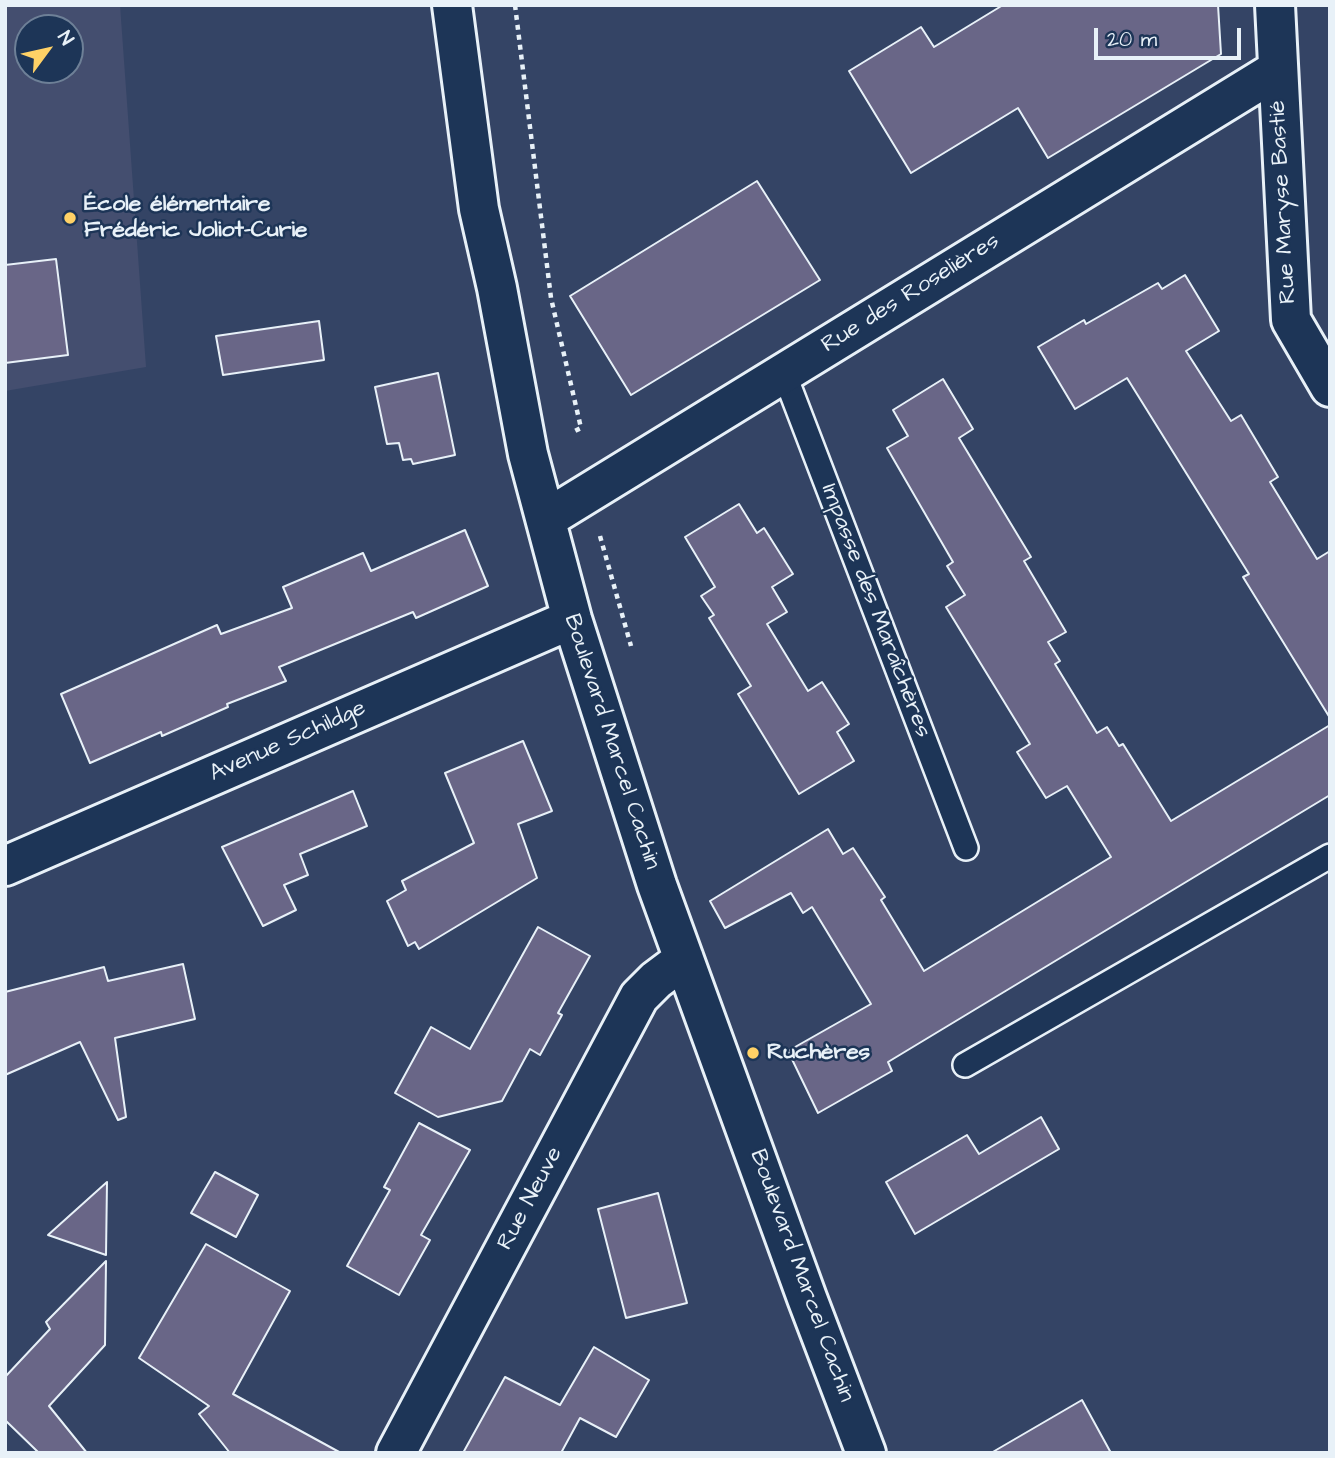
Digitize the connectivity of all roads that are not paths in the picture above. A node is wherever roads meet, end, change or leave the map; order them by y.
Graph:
1 (452, 5) edge
2 (1275, 5) edge
3 (1277, 70) junction
4 (784, 373) junction
5 (1330, 387) edge
6 (546, 519) junction
7 (572, 619) junction
8 (966, 848) dead end
9 (1330, 856) edge
10 (5, 866) edge
11 (684, 959) junction
12 (965, 1065) dead end
13 (396, 1453) edge
14 (866, 1453) edge

1 - 6 street, Boulevard Marcel Cachin
2 - 3 street, Rue Maryse Bastié
3 - 4 street, Rue des Roselières
3 - 5 street, Rue Maryse Bastié
4 - 6 street, Rue des Roselières
4 - 8 lane, Impasse des Maraîchères
6 - 7 street, Boulevard Marcel Cachin
7 - 10 street, Avenue Schildge
7 - 11 street, Boulevard Marcel Cachin
9 - 12 lane
11 - 13 street, Rue Neuve
11 - 14 street, Boulevard Marcel Cachin

